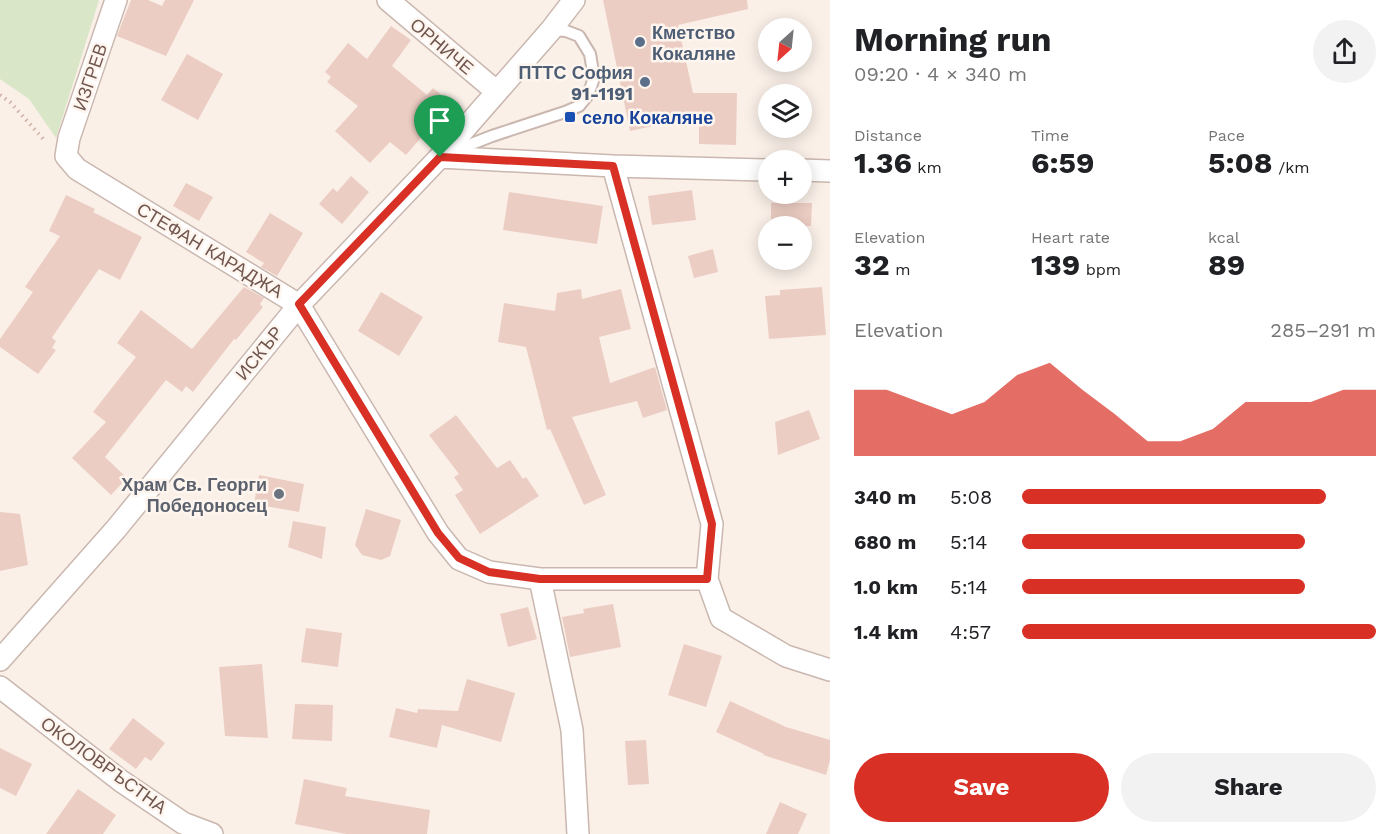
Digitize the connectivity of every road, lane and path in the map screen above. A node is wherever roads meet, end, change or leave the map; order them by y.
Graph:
1 (116, 0) edge
2 (388, 0) edge
3 (574, 0) edge
4 (551, 30) junction
5 (496, 92) junction
6 (0, 95) edge
7 (66, 156) junction
8 (440, 157) junction
9 (613, 166) junction
10 (758, 170) edge
11 (812, 171) edge
12 (830, 171) edge
13 (299, 304) junction
14 (540, 579) junction
15 (707, 579) junction
16 (0, 660) edge
17 (830, 670) edge
18 (0, 687) edge
19 (212, 834) edge
20 (578, 834) edge

1 - 7 street, ИЗГРЕВ
2 - 5 street, ОРНИЧЕ
3 - 4 street, ИСКЪР
4 - 5 street, ИСКЪР
4 - 8 lane
5 - 8 street, ИСКЪР
6 - 7 path
7 - 13 street, СТЕФАН КАРАДЖА
8 - 9 street
8 - 13 street, ИСКЪР
9 - 10 street
9 - 15 street
11 - 12 street
13 - 14 street, СТЕФАН КАРАДЖА
13 - 16 street, ИСКЪР
14 - 15 street, СТЕФАН КАРАДЖА
14 - 20 street
15 - 17 street
18 - 19 street, ОКОЛОВРЪСТНА

